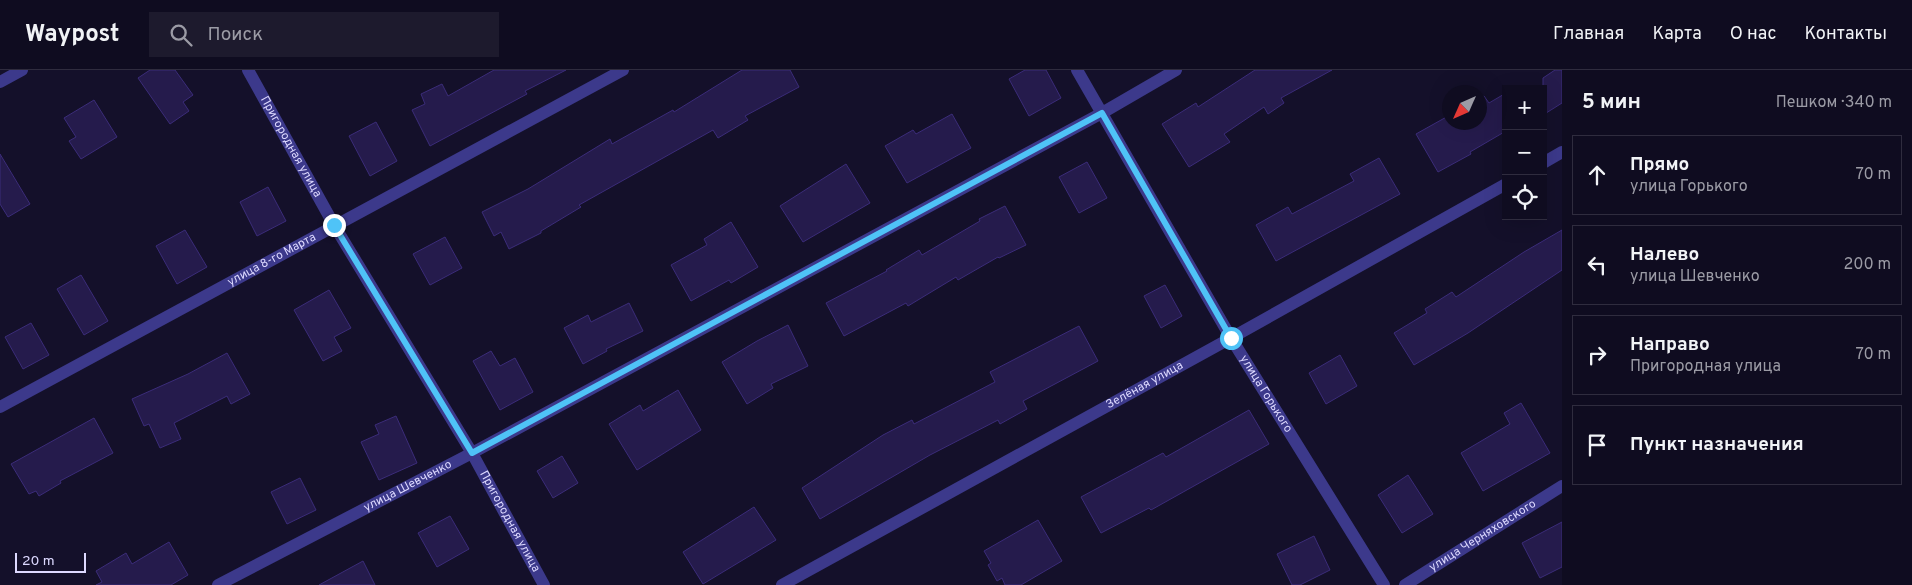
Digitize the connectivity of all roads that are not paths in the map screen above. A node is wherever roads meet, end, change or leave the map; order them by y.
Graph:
1 (22, 70) edge
2 (248, 70) edge
3 (623, 70) edge
4 (1077, 70) edge
5 (1176, 70) edge
6 (0, 82) edge
7 (1102, 113) junction
8 (1562, 152) edge
9 (1547, 161) edge
10 (1502, 186) edge
11 (334, 225) junction
12 (1231, 338) junction
13 (0, 407) edge
14 (472, 453) junction
15 (1562, 486) edge
16 (218, 585) edge
17 (544, 585) edge
18 (782, 585) edge
19 (1384, 585) edge
20 (1405, 585) edge

1 - 6 street
2 - 11 street, Пригородная улица
3 - 11 street, улица 8-го Марта
4 - 7 street, улица Горького
5 - 7 street, улица Шевченко
7 - 12 street, улица Горького
7 - 14 street, улица Шевченко
8 - 9 street
10 - 12 street, Зелёная улица
11 - 13 street, улица 8-го Марта
11 - 14 street, Пригородная улица
12 - 18 street, Зелёная улица
12 - 19 street, улица Горького
14 - 16 street, улица Шевченко
14 - 17 street, Пригородная улица
15 - 20 street, улица Черняховского

